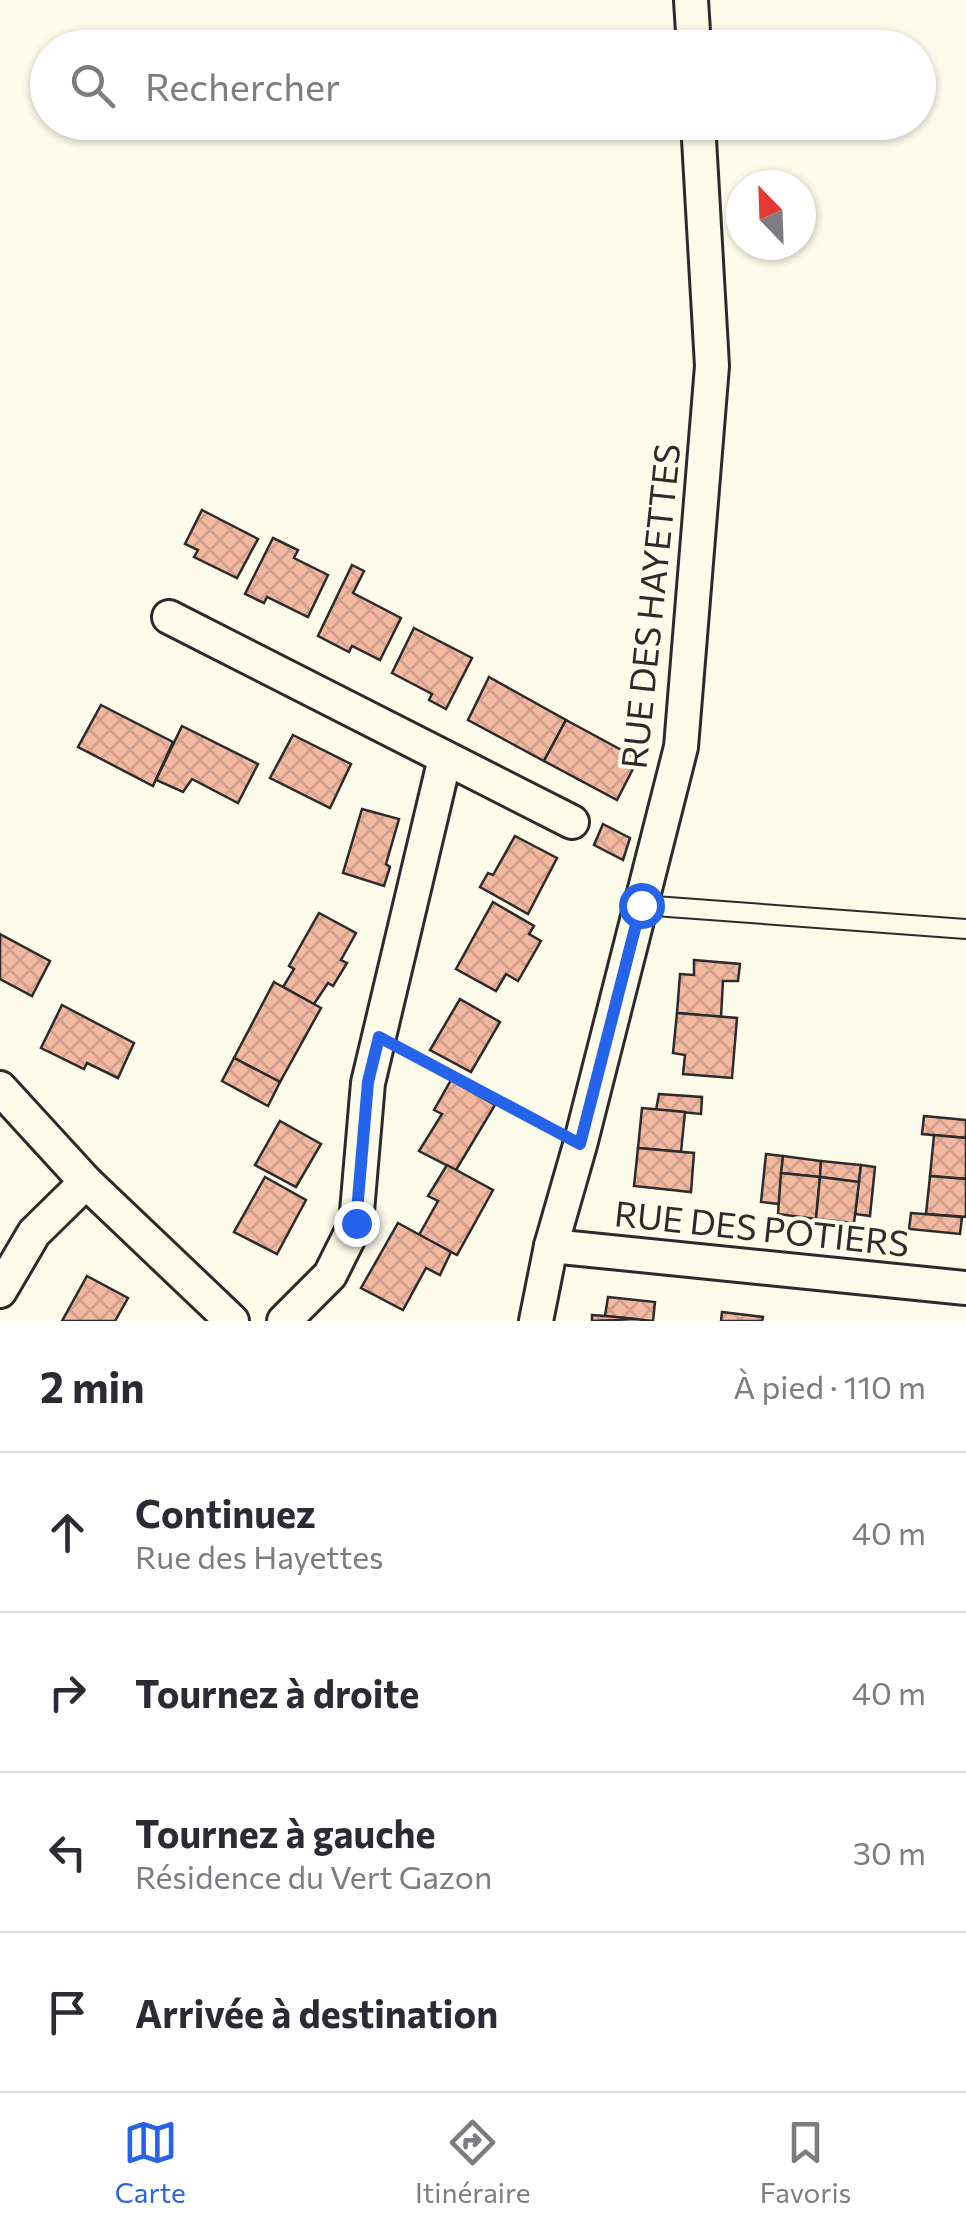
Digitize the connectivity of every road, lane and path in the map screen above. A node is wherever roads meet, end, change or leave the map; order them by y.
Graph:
1 (691, 0) edge
2 (693, 30) edge
3 (699, 140) edge
4 (169, 617) dead end
5 (444, 758) junction
6 (572, 822) dead end
7 (641, 905) junction
8 (966, 928) edge
9 (379, 1037) junction
10 (0, 1088) edge
11 (580, 1144) junction
12 (86, 1182) junction
13 (551, 1246) junction
14 (966, 1288) edge
15 (0, 1291) edge
16 (232, 1321) edge
17 (284, 1321) edge
18 (536, 1321) edge

1 - 2 street
3 - 7 street, RUE DES HAYETTES
4 - 5 street
5 - 6 street
5 - 9 street
7 - 8 lane
7 - 11 street, RUE DES HAYETTES
9 - 11 path
9 - 17 street
10 - 12 street
11 - 13 street, RUE DES HAYETTES
12 - 15 street
12 - 16 street
13 - 14 street, RUE DES POTIERS
13 - 18 street, RUE DES HAYETTES

